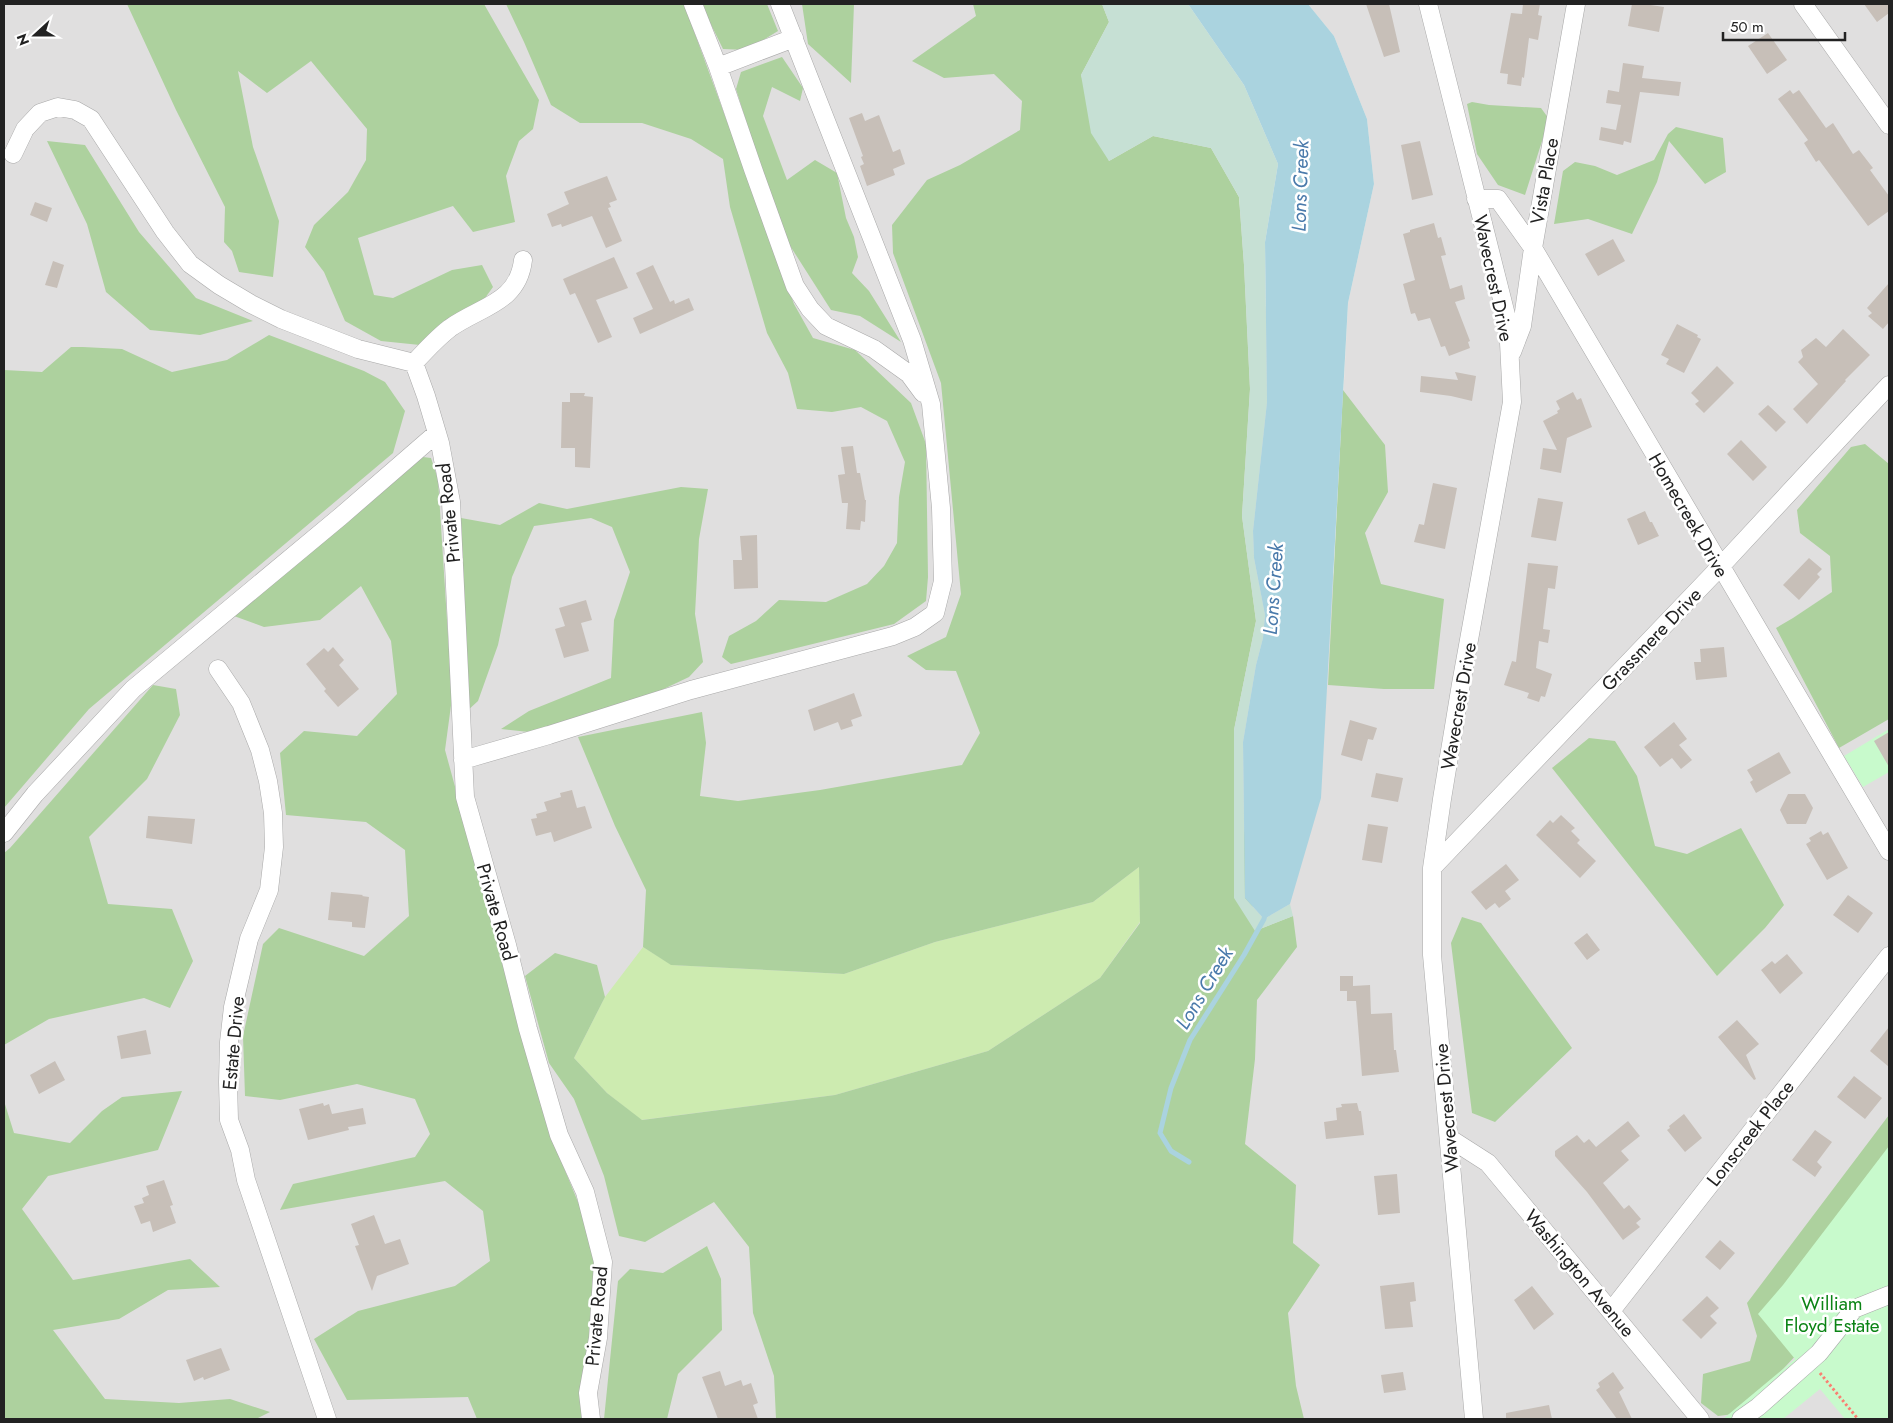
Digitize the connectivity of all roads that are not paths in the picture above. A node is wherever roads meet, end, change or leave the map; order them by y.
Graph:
1 (692, 4) edge
2 (780, 4) edge
3 (1428, 4) edge
4 (1576, 4) edge
5 (1803, 4) edge
6 (794, 38) junction
7 (718, 67) junction
8 (1889, 125) edge
9 (13, 154) dead end
10 (1476, 198) junction
11 (1533, 248) junction
12 (523, 260) dead end
13 (1510, 357) junction
14 (414, 363) junction
15 (1889, 385) edge
16 (931, 404) junction
17 (437, 433) junction
18 (1720, 567) junction
19 (218, 669) dead end
20 (463, 760) junction
21 (4, 833) edge
22 (1889, 851) edge
23 (1432, 868) junction
24 (1889, 956) edge
25 (1449, 1138) junction
26 (1889, 1295) edge
27 (1611, 1311) junction
28 (327, 1419) edge
29 (591, 1419) edge
30 (1474, 1419) edge
31 (1700, 1419) edge
32 (1741, 1419) edge

1 - 7 street
2 - 6 street
3 - 10 street, Wavecrest Drive
4 - 11 street, Vista Place
5 - 8 street
6 - 7 street
6 - 16 street
7 - 16 street
9 - 14 street
10 - 11 street, Homecreek Drive
10 - 13 street, Wavecrest Drive
11 - 13 street, Vista Place
11 - 18 street, Homecreek Drive
12 - 14 street
13 - 23 street, Wavecrest Drive
14 - 17 street, Private Road
15 - 18 street, Grassmere Drive
16 - 20 street
17 - 20 street, Private Road
17 - 21 street
18 - 22 street, Homecreek Drive
18 - 23 street, Grassmere Drive
19 - 28 street, Estate Drive
20 - 29 street, Private Road
23 - 25 street, Wavecrest Drive
24 - 27 street, Lonscreek Place
25 - 27 street, Washington Avenue
25 - 30 street, Wavecrest Drive
26 - 32 street
27 - 31 street, Washington Avenue

